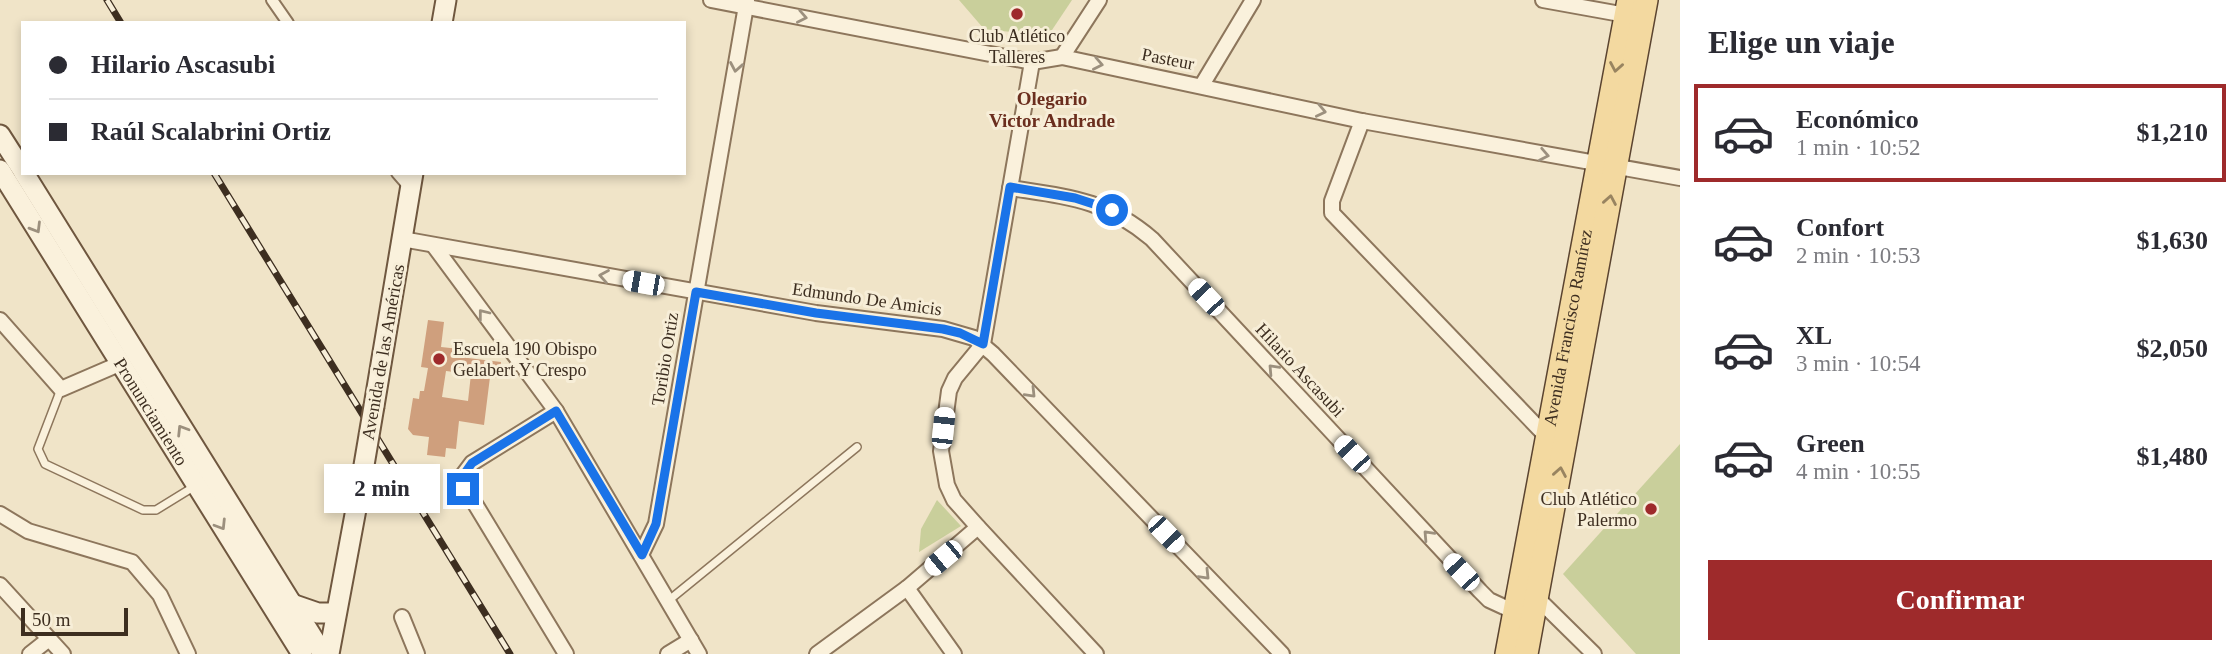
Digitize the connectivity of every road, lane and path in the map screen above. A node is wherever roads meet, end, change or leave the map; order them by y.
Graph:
1 (272, 0) edge
2 (446, 0) edge
3 (711, 0) edge
4 (1099, 0) edge
5 (1253, 0) edge
6 (1544, 0) edge
7 (1646, 0) edge
8 (747, 3) edge
9 (1627, 8) edge
10 (287, 21) edge
11 (442, 21) edge
12 (1062, 57) junction
13 (1032, 62) junction
14 (1202, 85) junction
15 (1362, 121) junction
16 (0, 135) edge
17 (1608, 166) junction
18 (11, 177) edge
19 (407, 178) edge
20 (1680, 178) edge
21 (1010, 187) junction
22 (402, 239) junction
23 (434, 246) junction
24 (696, 292) junction
25 (0, 320) edge
26 (983, 344) junction
27 (119, 364) junction
28 (61, 389) junction
29 (556, 411) junction
30 (1547, 437) junction
31 (857, 447) dead end
32 (196, 486) junction
33 (0, 514) edge
34 (978, 527) junction
35 (642, 555) junction
36 (1522, 572) junction
37 (0, 585) edge
38 (907, 587) junction
39 (1537, 600) junction
40 (667, 601) junction
41 (289, 603) junction
42 (1515, 612) junction
43 (336, 613) junction
44 (402, 617) dead end
45 (49, 639) junction
46 (691, 639) junction
47 (30, 654) edge
48 (63, 654) edge
49 (188, 654) edge
50 (302, 654) edge
51 (323, 654) edge
52 (329, 654) edge
53 (417, 654) edge
54 (565, 654) edge
55 (668, 654) edge
56 (699, 654) edge
57 (817, 654) edge
58 (954, 654) edge
59 (1096, 654) edge
60 (1282, 654) edge
61 (1507, 654) edge
62 (1526, 654) edge
63 (1594, 654) edge

1 - 10 street
2 - 11 main road
3 - 8 street, Pasteur
4 - 12 street
5 - 14 street
6 - 9 street
7 - 17 main road, Avenida Francisco Ramírez
8 -> 13 street, Pasteur
8 -> 24 street, Toribio Ortiz
9 -> 17 main road, Avenida Francisco Ramírez
12 - 13 street, Pasteur
12 -> 14 street, Pasteur
13 - 21 street
14 -> 15 street, Pasteur
15 -> 17 street, Pasteur
15 - 30 street
16 - 18 main road, Pronunciamiento
17 - 20 street, Pasteur
17 - 30 main road, Avenida Francisco Ramírez
39 -> 17 main road, Avenida Francisco Ramírez
18 -> 27 main road, Pronunciamiento
41 -> 18 main road, Pronunciamiento
19 - 22 main road, Avenida de las Américas
21 - 26 street
42 -> 21 street, Hilario Ascasubi
22 - 23 street, Edmundo De Amicis
22 - 43 main road, Avenida de las Américas, bridge
24 -> 23 street, Edmundo De Amicis
29 -> 23 street
24 - 26 street, Edmundo De Amicis
24 - 35 street, Toribio Ortiz
25 - 28 street
26 - 34 street
26 -> 60 street, Edmundo De Amicis
27 - 28 street
27 - 32 main road, Pronunciamiento
28 - 32 lane
29 - 35 street
29 - 54 street
30 - 36 main road, Avenida Francisco Ramírez
31 - 40 lane
32 -> 50 main road, Pronunciamiento
33 - 49 street
34 - 38 street
34 - 59 street
35 - 40 street
36 - 39 street
36 - 42 main road, Avenida Francisco Ramírez
37 - 45 street
38 - 57 street
38 - 58 street
39 - 42 street
39 - 62 main road, Avenida Francisco Ramírez
39 - 63 street
40 - 46 street
41 - 43 main road
41 - 51 main road, Pronunciamiento
42 - 61 main road, Avenida Francisco Ramírez
43 - 52 main road, Avenida de las Américas
44 - 53 street
45 - 47 street
45 - 48 street
46 - 55 street
46 - 56 street

